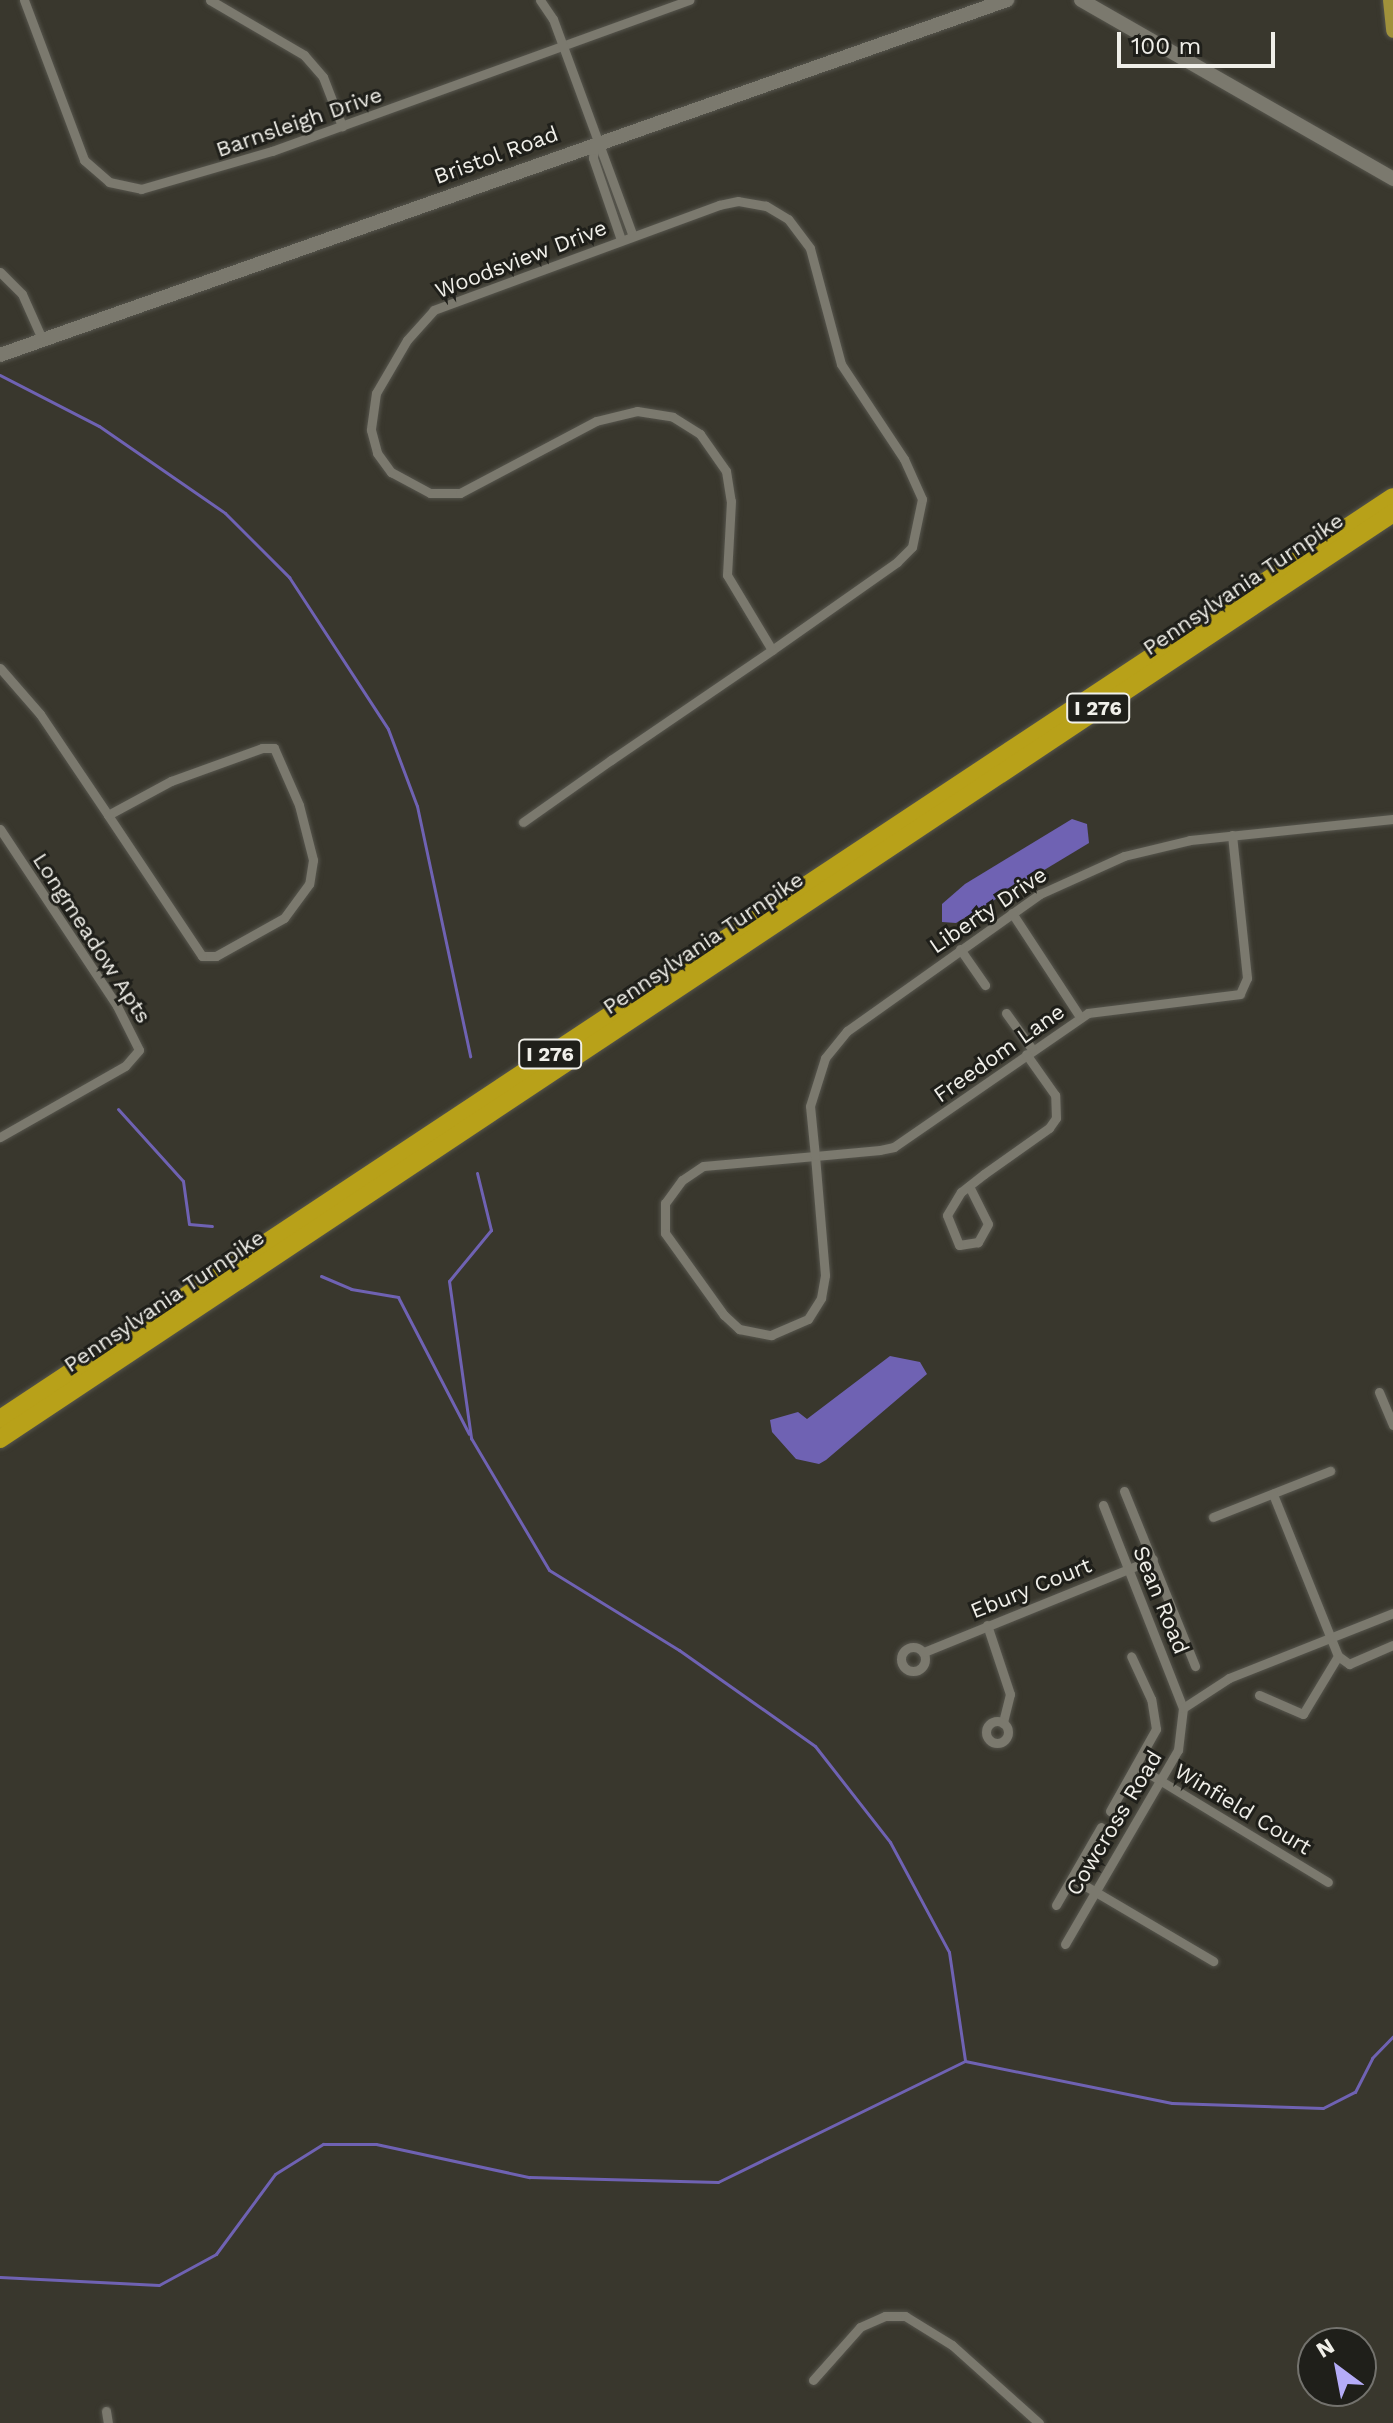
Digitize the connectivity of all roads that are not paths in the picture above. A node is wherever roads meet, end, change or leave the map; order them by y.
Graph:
1 (24, 0) edge
2 (210, 0) edge
3 (540, 0) edge
4 (690, 0) edge
5 (1007, 0) edge
6 (1081, 0) edge
7 (1390, 0) edge
8 (1393, 31) edge
9 (564, 48) junction
10 (342, 126) junction
11 (595, 143) junction
12 (1393, 179) edge
13 (633, 236) junction
14 (621, 240) junction
15 (0, 272) edge
16 (43, 341) junction
17 (0, 355) edge
18 (1393, 497) edge
19 (1393, 513) edge
20 (772, 650) junction
21 (0, 668) edge
22 (108, 815) junction
23 (1393, 819) edge
24 (523, 822) dead end
25 (0, 829) edge
26 (1232, 835) junction
27 (1012, 913) junction
28 (960, 949) junction
29 (985, 985) dead end
30 (1006, 1013) dead end
31 (1080, 1017) junction
32 (1029, 1051) junction
33 (0, 1137) edge
34 (815, 1156) junction
35 (969, 1186) junction
36 (1379, 1392) dead end
37 (0, 1419) edge
38 (1393, 1425) edge
39 (0, 1439) edge
40 (1330, 1471) dead end
41 (1124, 1491) dead end
42 (1273, 1494) junction
43 (1103, 1505) dead end
44 (1213, 1517) dead end
45 (1153, 1559) junction
46 (1129, 1569) junction
47 (1393, 1613) edge
48 (987, 1625) junction
49 (1331, 1638) junction
50 (1393, 1645) edge
51 (924, 1652) dead end
52 (1131, 1656) dead end
53 (1338, 1656) junction
54 (1195, 1666) dead end
55 (1259, 1695) dead end
56 (1183, 1708) junction
57 (1003, 1723) dead end
58 (1138, 1767) junction
59 (1161, 1780) junction
60 (1110, 1811) dead end
61 (1101, 1827) dead end
62 (1072, 1878) junction
63 (1328, 1882) dead end
64 (1093, 1891) junction
65 (1056, 1905) dead end
66 (1065, 1944) dead end
67 (1213, 1961) dead end
68 (813, 2380) dead end
69 (106, 2411) dead end
70 (108, 2423) edge
71 (1039, 2423) edge

1 - 10 street, Barnsleigh Drive
2 - 10 street
3 - 9 street
4 - 9 street, Barnsleigh Drive
5 - 11 main road, Bristol Road
6 - 12 main road
7 - 8 main road
9 - 10 street, Barnsleigh Drive
9 - 11 street
11 - 13 street
11 - 14 street
11 - 16 main road, Bristol Road
13 - 14 street, Woodsview Drive
13 - 20 street, Woodsview Drive
14 - 20 street, Woodsview Drive
15 - 16 street
16 - 17 main road, Bristol Road
18 - 37 highway, Pennsylvania Turnpike / I 276
19 - 39 highway, Pennsylvania Turnpike / I 276
20 - 24 street, Woodsview Drive
21 - 22 street
22 - 22 street
23 - 26 street, Liberty Drive
25 - 33 street, Longmeadow Apts
26 - 27 street, Liberty Drive
26 - 31 street, Freedom Lane
27 - 28 street, Liberty Drive
27 - 31 street
28 - 29 street
28 - 34 street, Liberty Drive
30 - 32 street
31 - 32 street, Freedom Lane
32 - 34 street, Freedom Lane
32 - 35 street
34 - 34 street, Liberty Drive
35 - 35 street
36 - 38 street
40 - 42 street
41 - 45 street
42 - 44 street
42 - 49 street
43 - 46 street, Sean Road
45 - 46 street, Ebury Court
45 - 54 street
46 - 48 street, Ebury Court
46 - 56 street, Sean Road
47 - 49 street
48 - 51 street, Ebury Court
48 - 57 street
49 - 53 street
49 - 56 street
50 - 53 street
52 - 58 street
53 - 55 street
56 - 59 street, Cowcross Road
58 - 59 street, Winfield Court
58 - 60 street
59 - 63 street, Winfield Court
59 - 64 street, Cowcross Road
61 - 62 street
62 - 64 street
62 - 65 street
64 - 66 street, Cowcross Road
64 - 67 street
68 - 71 street
69 - 70 street

